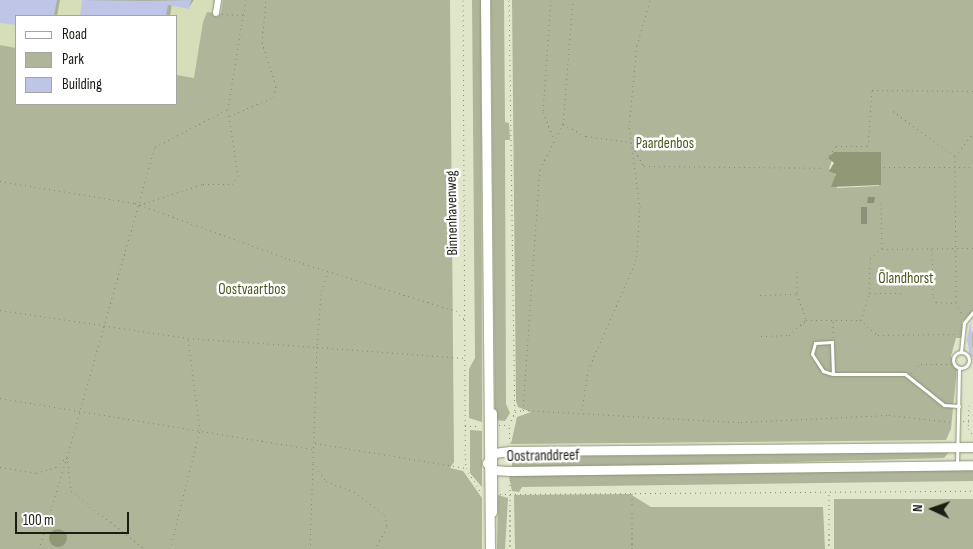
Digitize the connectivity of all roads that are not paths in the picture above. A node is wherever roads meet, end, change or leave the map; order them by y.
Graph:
1 (218, 0) edge
2 (486, 0) edge
3 (216, 13) road end
4 (973, 312) edge
5 (961, 352) junction
6 (967, 366) junction
7 (973, 366) edge
8 (960, 368) junction
9 (833, 374) junction
10 (489, 400) junction
11 (959, 406) junction
12 (973, 447) edge
13 (956, 448) junction
14 (494, 453) junction
15 (487, 463) junction
16 (957, 465) junction
17 (973, 465) edge
18 (494, 470) junction
19 (490, 520) junction
20 (490, 549) edge

1 - 3 street
2 - 10 main road
4 - 5 lane
5 - 6 lane
5 - 8 lane
6 - 7 lane
6 - 8 lane
8 - 11 lane
9 - 9 lane
9 - 11 lane
10 - 14 main road
10 - 15 main road
11 - 13 lane
12 - 13 main road, Oostranddreef
13 - 14 main road, Oostranddreef
13 - 16 lane
14 - 15 main road, Oostranddreef
14 - 18 main road
15 - 18 main road, Oostranddreef
15 - 19 main road
16 - 17 main road, Oostranddreef
16 - 18 main road, Oostranddreef
18 - 19 main road
19 - 20 main road

